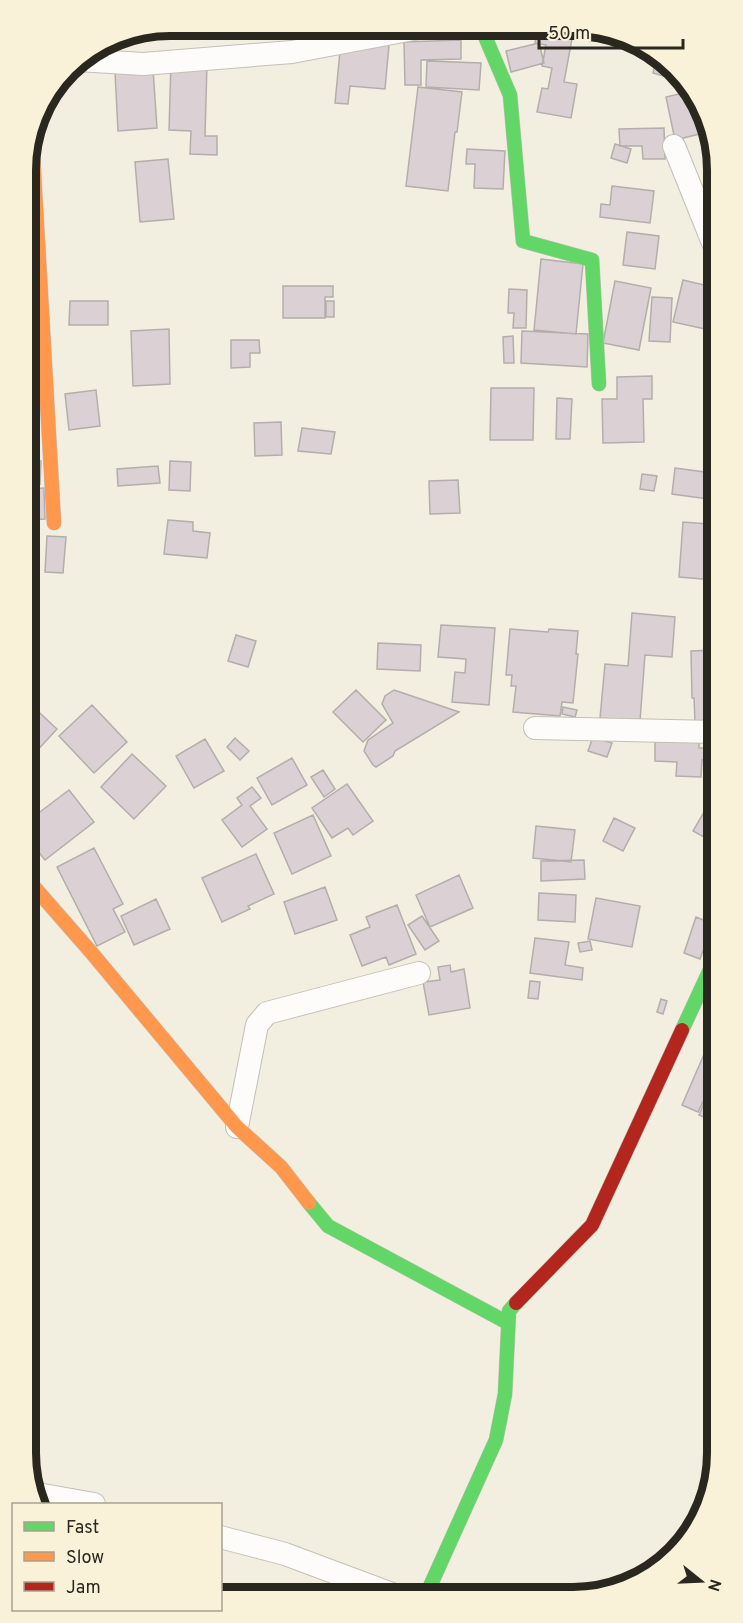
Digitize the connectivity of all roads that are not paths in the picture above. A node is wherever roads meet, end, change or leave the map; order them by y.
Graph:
1 (376, 36) edge
2 (485, 36) edge
3 (93, 61) edge
4 (674, 146) dead end
5 (707, 228) edge
6 (36, 299) edge
7 (598, 384) dead end
8 (54, 523) dead end
9 (535, 728) dead end
10 (707, 732) edge
11 (36, 889) edge
12 (419, 973) dead end
13 (707, 976) edge
14 (237, 1127) junction
15 (508, 1323) junction
16 (43, 1495) edge
17 (88, 1503) edge
18 (222, 1538) edge
19 (373, 1587) edge
20 (430, 1587) edge

1 - 3 street
2 - 7 street
4 - 5 street
6 - 8 street
9 - 10 street
11 - 14 street
12 - 14 street
13 - 15 street
14 - 15 street
15 - 20 street
16 - 17 street
18 - 19 street

